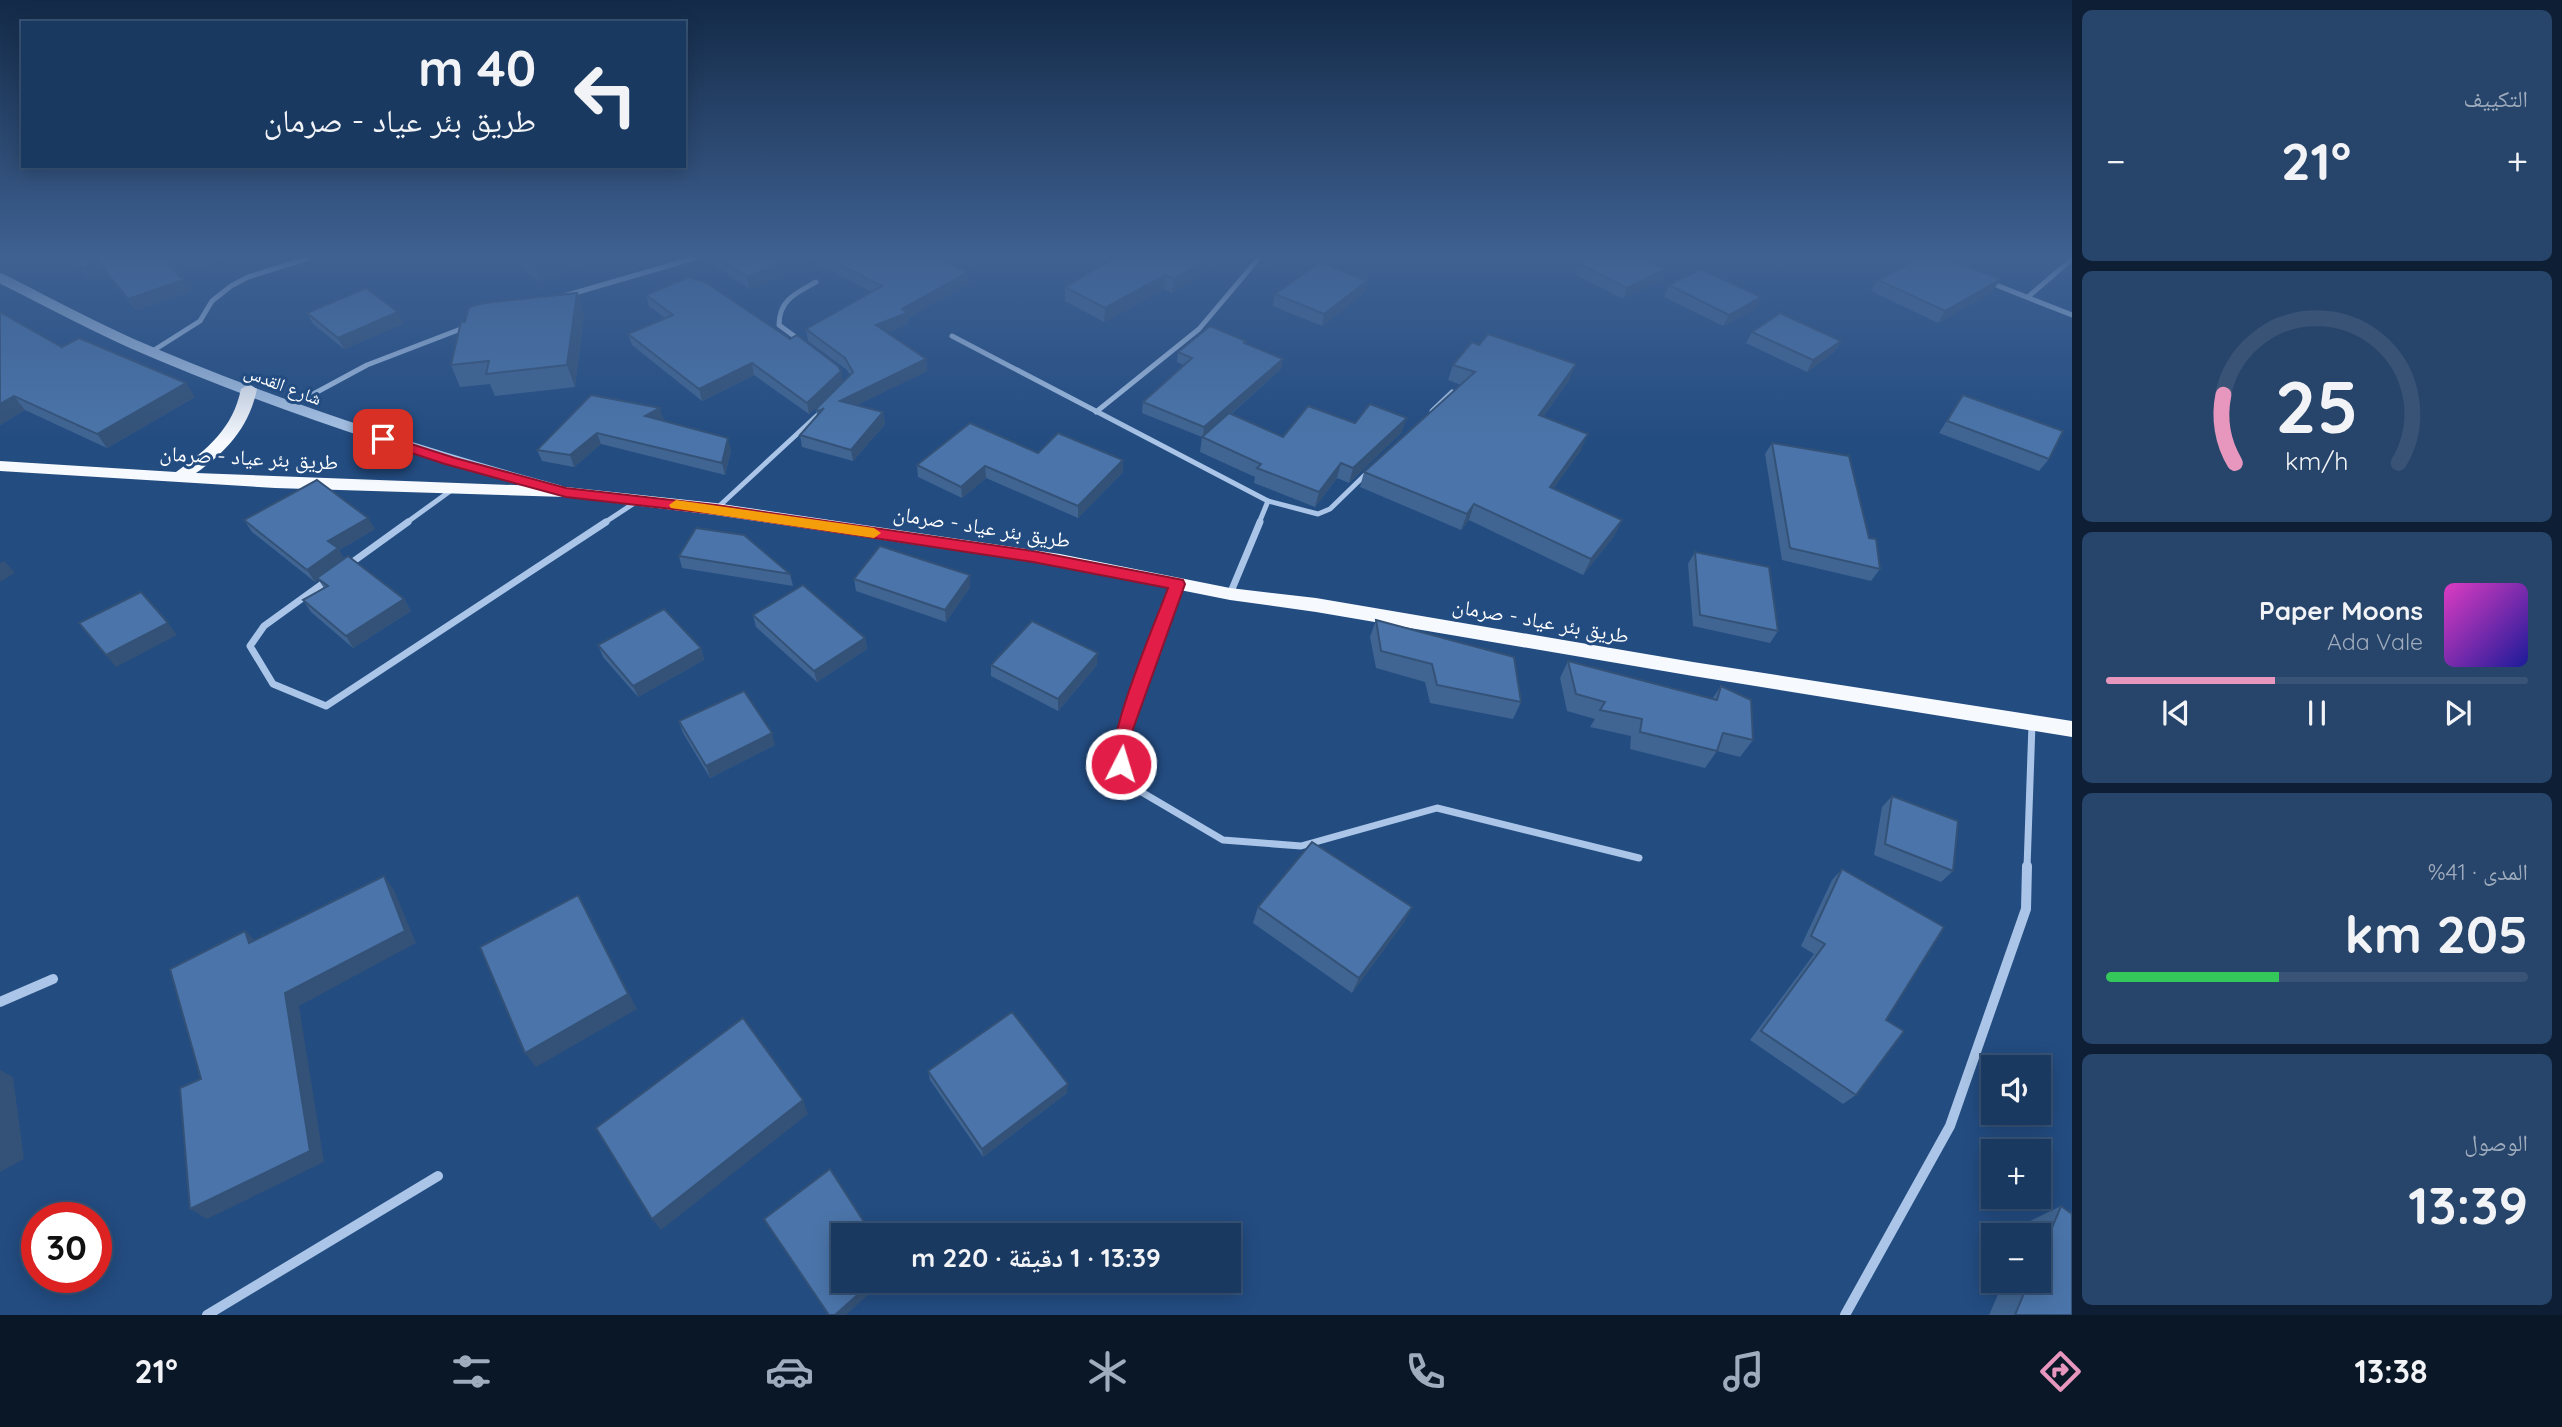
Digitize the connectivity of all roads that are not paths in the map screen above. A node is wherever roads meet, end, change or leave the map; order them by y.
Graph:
1 (84, 319) edge
2 (201, 319) edge
3 (779, 319) edge
4 (1207, 319) edge
5 (476, 324) edge
6 (952, 336) dead end
7 (812, 349) edge
8 (151, 352) junction
9 (249, 389) junction
10 (1452, 392) edge
11 (831, 402) edge
12 (291, 406) junction
13 (1096, 412) junction
14 (1424, 419) edge
15 (1377, 464) edge
16 (0, 466) edge
17 (181, 476) junction
18 (453, 489) junction
19 (566, 492) junction
20 (639, 500) junction
21 (1268, 501) junction
22 (716, 509) junction
23 (342, 569) edge
24 (331, 577) edge
25 (1177, 584) junction
26 (1230, 594) junction
27 (2032, 723) junction
28 (2072, 729) edge
29 (1639, 858) dead end
30 (53, 979) dead end
31 (0, 1002) edge
32 (438, 1176) dead end
33 (207, 1315) edge
34 (1845, 1315) edge

1 - 8 street, شارع القدس
2 - 8 street
3 - 7 street
4 - 13 street
5 - 12 street
6 - 13 street
8 - 9 street, شارع القدس
9 - 12 street, شارع القدس
9 - 17 highway
10 - 14 street
11 - 22 street
12 - 19 street, شارع القدس
13 - 21 street
15 - 21 street
16 - 17 highway, طريق بئر عياد - صرمان
17 - 18 highway, طريق بئر عياد - صرمان
18 - 19 highway, طريق بئر عياد - صرمان
18 - 23 street
19 - 20 highway, طريق بئر عياد - صرمان
20 - 22 highway, طريق بئر عياد - صرمان
20 - 24 street
21 - 26 street
22 - 25 highway, طريق بئر عياد - صرمان
25 - 26 highway, طريق بئر عياد - صرمان
25 - 29 street
26 - 27 highway, طريق بئر عياد - صرمان
27 - 28 highway, طريق بئر عياد - صرمان
27 - 34 street
30 - 31 street
32 - 33 street

